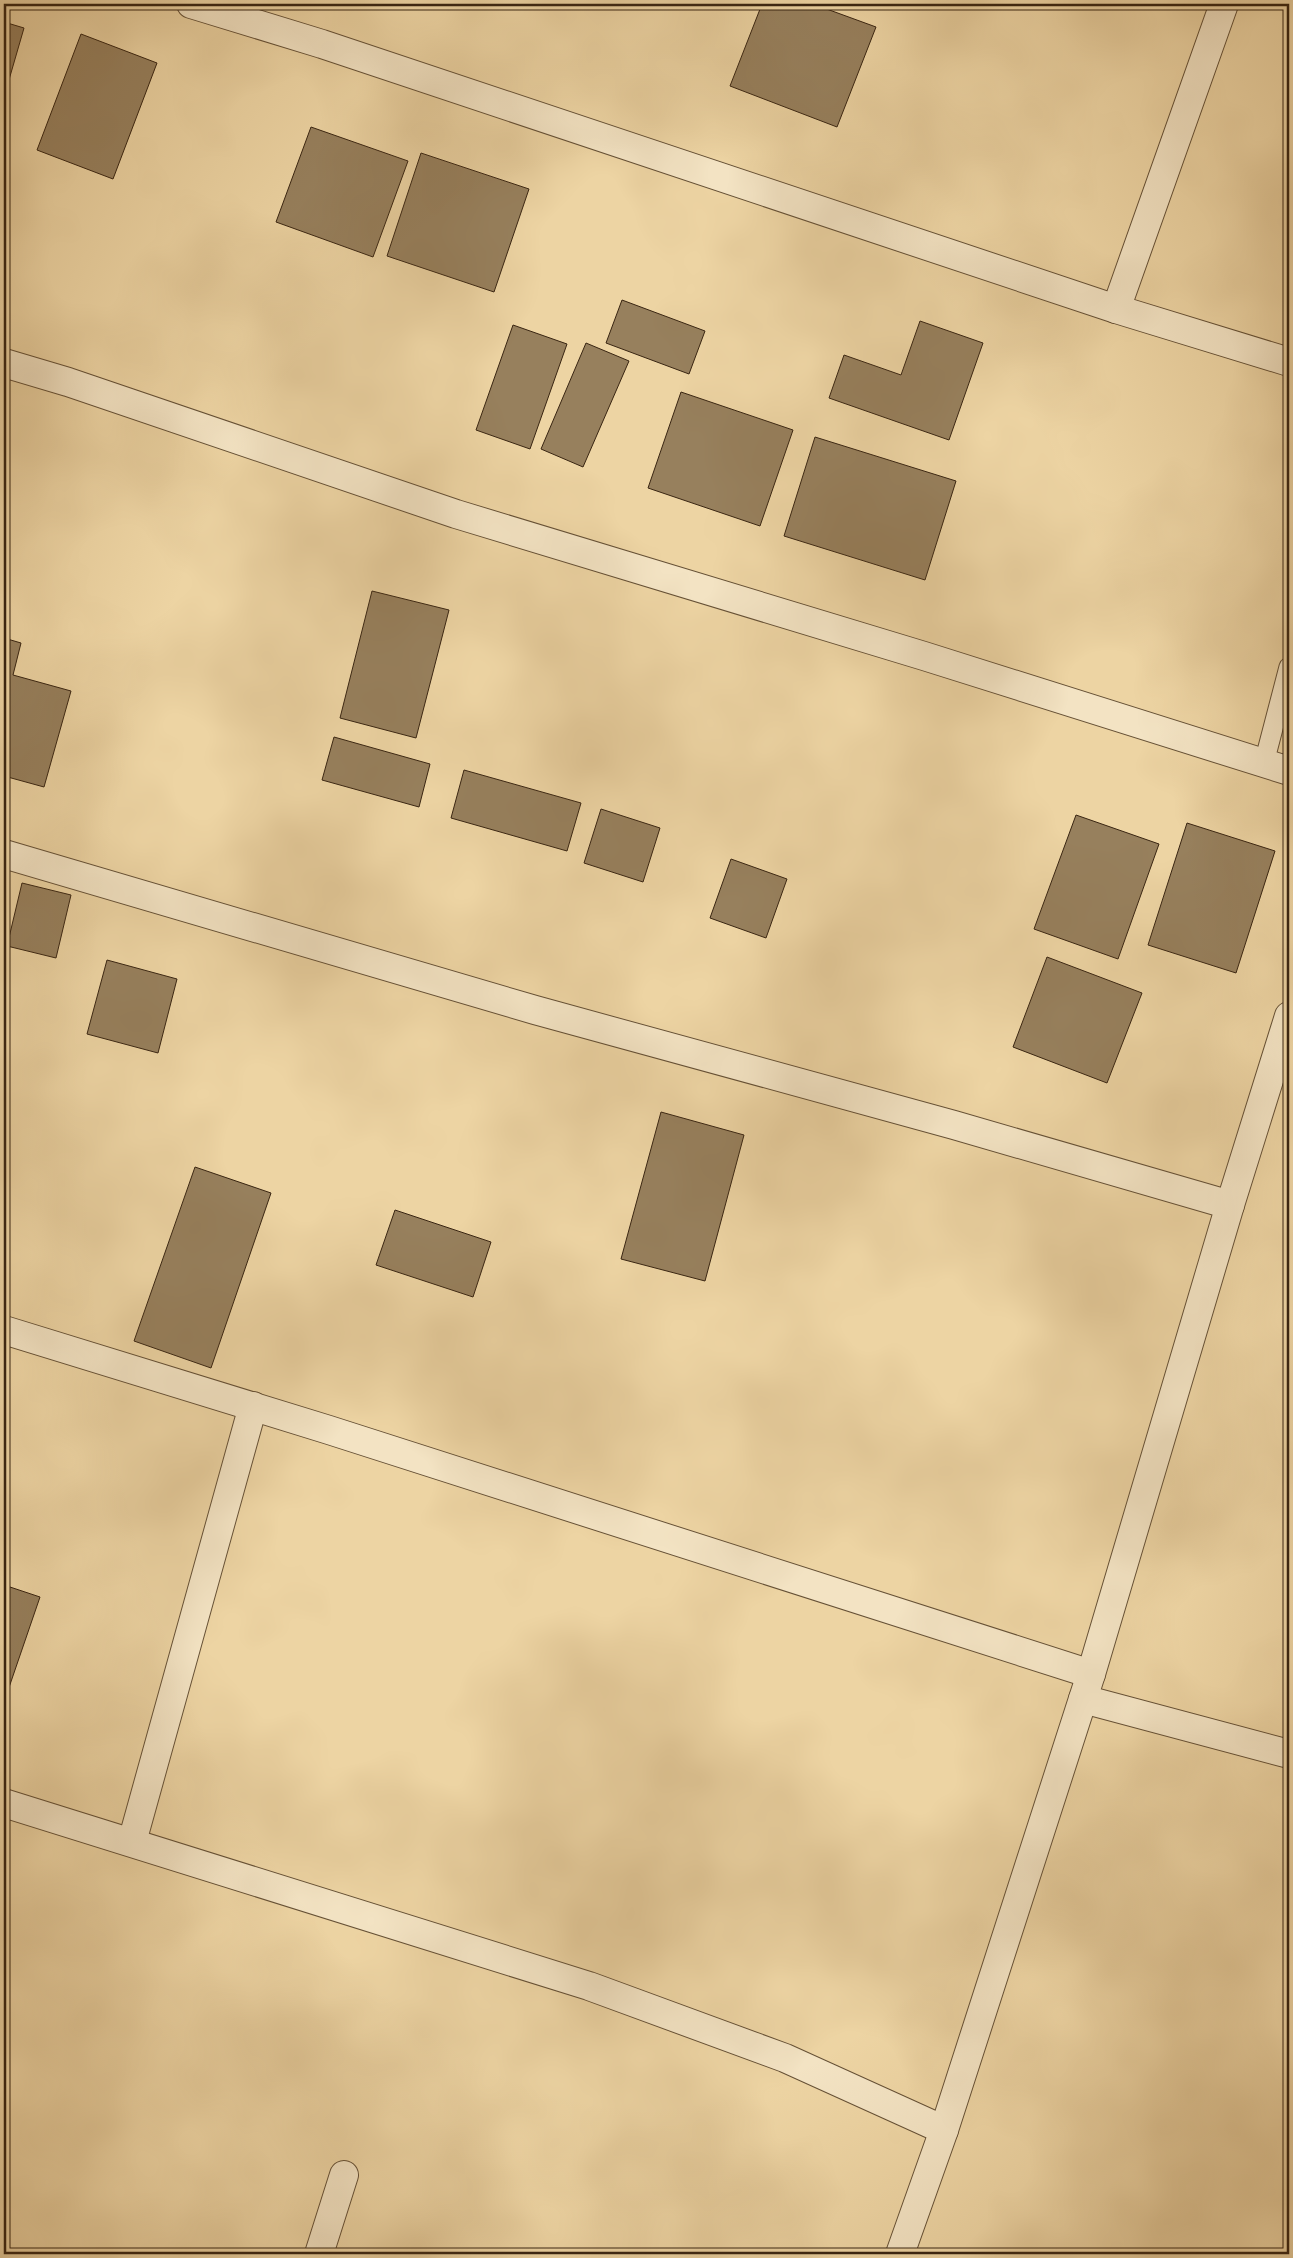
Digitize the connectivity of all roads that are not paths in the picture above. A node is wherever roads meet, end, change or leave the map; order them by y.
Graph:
1 (191, 4) edge
2 (1224, 4) edge
3 (1116, 308) junction
4 (1289, 362) edge
5 (4, 363) edge
6 (1289, 667) edge
7 (1277, 767) edge
8 (4, 854) edge
9 (1289, 1016) edge
10 (1230, 1205) junction
11 (4, 1330) edge
12 (253, 1406) junction
13 (1087, 1687) junction
14 (1289, 1754) edge
15 (4, 1803) edge
16 (132, 1842) junction
17 (944, 2130) junction
18 (344, 2175) dead end
19 (320, 2254) edge
20 (900, 2254) edge

1 - 3 street
2 - 3 street
3 - 4 street
5 - 7 street
6 - 7 lane
8 - 10 street
9 - 10 street
10 - 13 street
11 - 12 street
12 - 13 street
12 - 16 street
13 - 14 street
13 - 17 street
15 - 16 street
16 - 17 street
17 - 20 street
18 - 19 street

